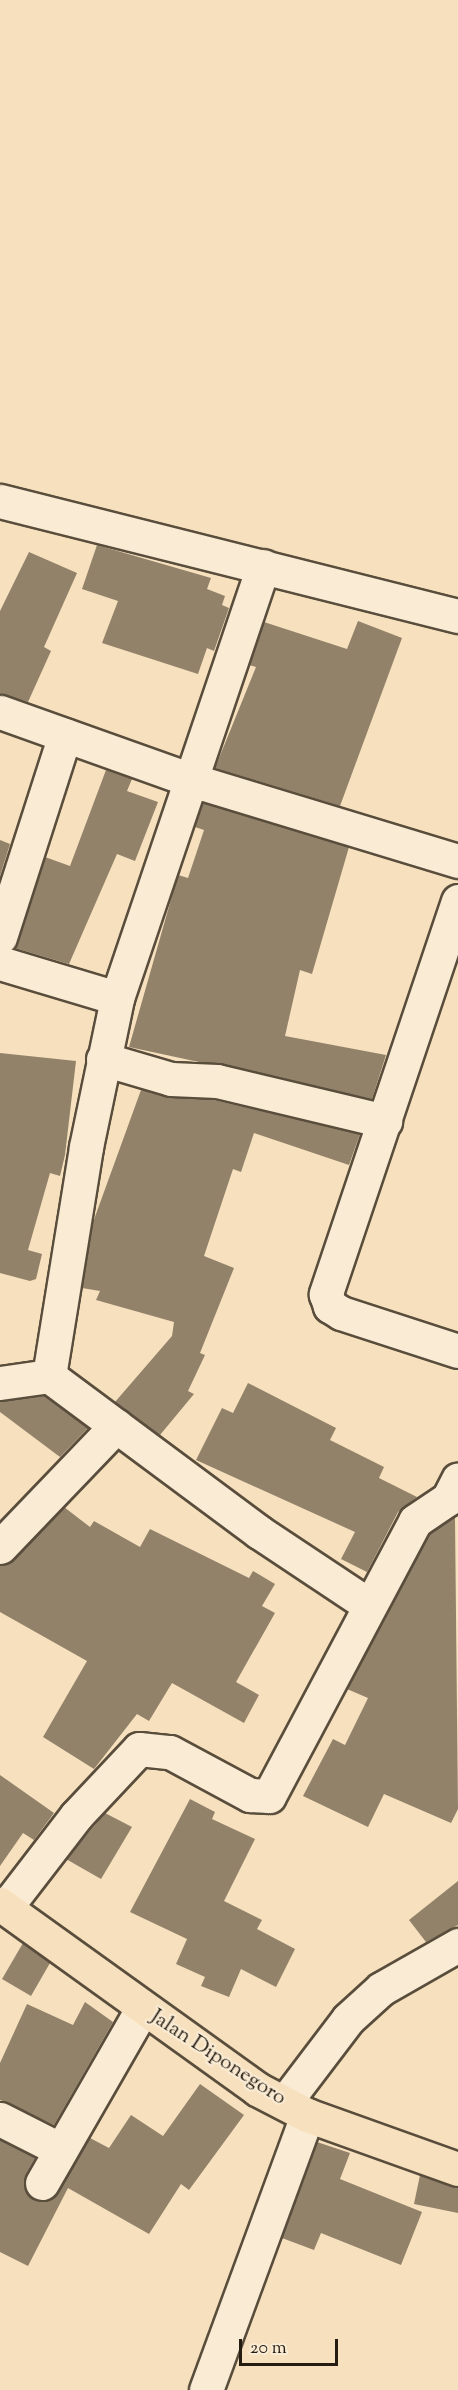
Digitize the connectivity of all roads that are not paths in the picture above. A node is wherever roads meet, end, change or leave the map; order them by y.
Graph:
1 (0, 501) edge
2 (263, 566) junction
3 (458, 616) edge
4 (0, 712) edge
5 (65, 735) junction
6 (188, 779) junction
7 (458, 861) edge
8 (458, 901) edge
9 (0, 937) edge
10 (0, 963) edge
11 (117, 998) junction
12 (103, 1059) junction
13 (385, 1121) junction
14 (458, 1351) edge
15 (49, 1376) junction
16 (0, 1383) edge
17 (116, 1426) junction
18 (458, 1479) edge
19 (0, 1547) edge
20 (369, 1605) junction
21 (3, 1906) edge
22 (458, 1945) edge
23 (142, 2009) junction
24 (296, 2109) junction
25 (0, 2119) edge
26 (61, 2150) junction
27 (458, 2169) edge
28 (42, 2183) dead end
29 (206, 2390) edge

1 - 2 street
2 - 3 street
2 - 6 street
4 - 5 street
5 - 6 street
5 - 9 street
6 - 7 street
6 - 11 street
8 - 13 street
10 - 11 street
11 - 12 street
12 - 13 street
12 - 15 street
13 - 14 street
15 - 16 street
15 - 17 street
17 - 19 street
17 - 20 street
18 - 20 street
20 - 21 street
21 - 23 main road, Jalan Diponegoro
22 - 24 street
23 - 24 main road, Jalan Diponegoro
23 - 26 street
24 - 27 main road, Jalan Diponegoro
24 - 29 street
25 - 26 street
26 - 28 street

